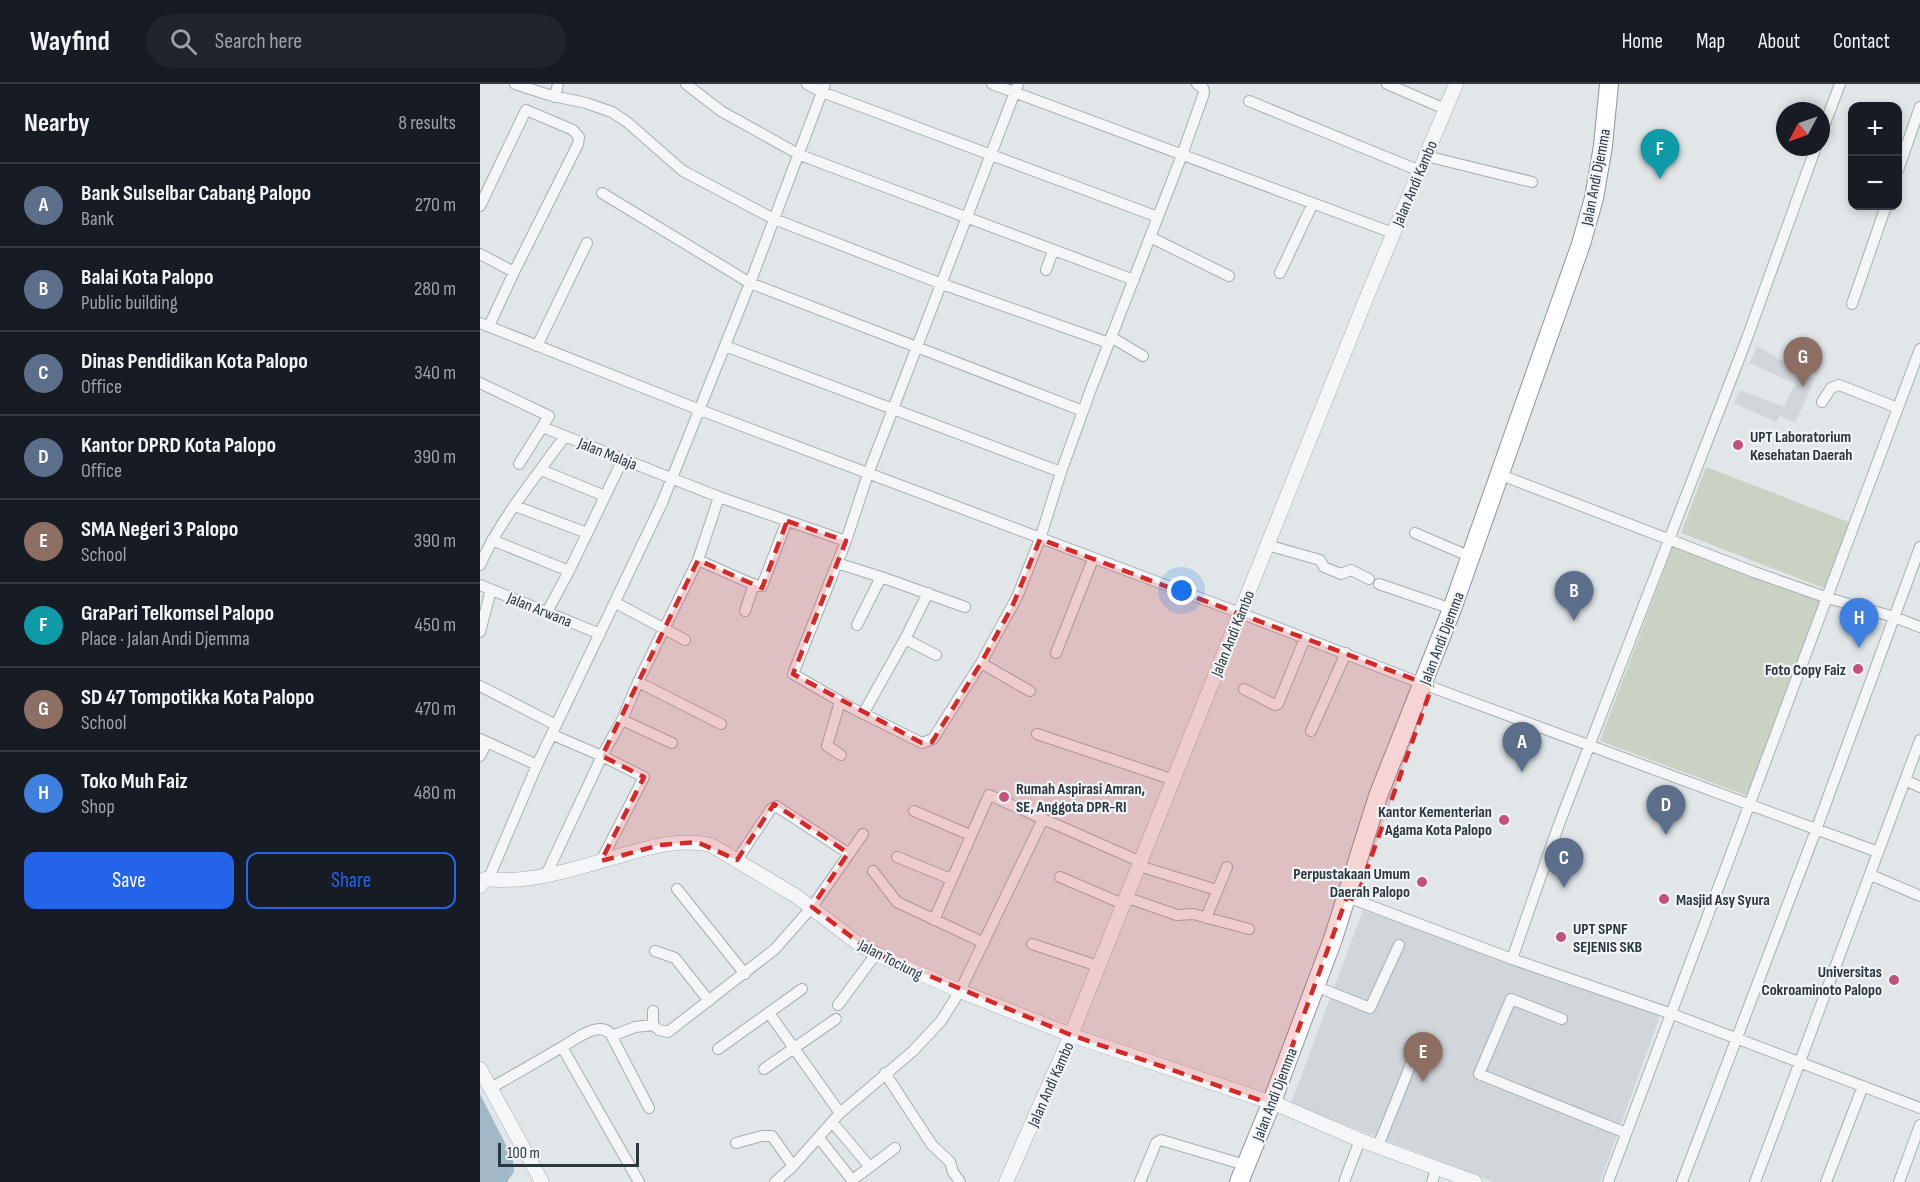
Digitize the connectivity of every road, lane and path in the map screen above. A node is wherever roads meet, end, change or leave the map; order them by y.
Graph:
1 (515, 84) edge
2 (558, 84) edge
3 (686, 84) edge
4 (807, 84) edge
5 (992, 84) edge
6 (1197, 84) edge
7 (1387, 84) edge
8 (1456, 84) edge
9 (1609, 84) edge
10 (1618, 84) edge
11 (1840, 84) edge
12 (823, 88) edge
13 (1016, 88) edge
14 (555, 97) junction
15 (1249, 101) dead end
16 (1920, 106) edge
17 (1445, 109) junction
18 (1830, 110) edge
19 (800, 155) junction
20 (990, 155) junction
21 (1182, 155) junction
22 (1426, 156) junction
23 (1813, 156) edge
24 (1902, 158) edge
25 (1420, 171) junction
26 (1532, 182) dead end
27 (602, 193) dead end
28 (1313, 203) junction
29 (480, 206) edge
30 (1885, 210) edge
31 (1158, 217) junction
32 (774, 219) junction
33 (967, 219) junction
34 (1393, 233) junction
35 (1150, 237) junction
36 (587, 243) dead end
37 (1053, 251) junction
38 (480, 254) edge
39 (1046, 270) dead end
40 (514, 272) junction
41 (1280, 273) dead end
42 (1229, 276) dead end
43 (1134, 280) junction
44 (750, 283) junction
45 (942, 284) junction
46 (1852, 304) dead end
47 (484, 324) edge
48 (1110, 340) junction
49 (537, 346) junction
50 (725, 346) junction
51 (918, 348) junction
52 (1920, 349) edge
53 (1143, 356) dead end
54 (480, 383) edge
55 (1822, 402) dead end
56 (1898, 408) junction
57 (700, 410) junction
58 (894, 410) junction
59 (1083, 411) junction
60 (542, 427) junction
61 (565, 436) junction
62 (623, 459) junction
63 (519, 464) dead end
64 (541, 470) junction
65 (1061, 472) junction
66 (868, 474) junction
67 (1505, 476) junction
68 (673, 478) junction
69 (605, 496) junction
70 (719, 497) junction
71 (515, 506) junction
72 (787, 521) junction
73 (587, 533) junction
74 (1415, 534) dead end
75 (1668, 538) junction
76 (1040, 539) junction
77 (487, 541) edge
78 (846, 541) junction
79 (1267, 545) junction
80 (1920, 547) edge
81 (1472, 557) junction
82 (1093, 559) junction
83 (698, 560) junction
84 (837, 563) junction
85 (480, 564) edge
86 (569, 572) junction
87 (881, 577) junction
88 (753, 584) junction
89 (480, 585) edge
90 (491, 590) junction
91 (928, 593) junction
92 (1828, 598) junction
93 (616, 603) junction
94 (965, 607) dead end
95 (1452, 609) junction
96 (745, 611) dead end
97 (547, 612) junction
98 (1240, 613) junction
99 (1894, 617) junction
100 (857, 625) dead end
101 (1920, 627) edge
102 (664, 630) junction
103 (480, 632) edge
104 (600, 634) junction
105 (1305, 638) junction
106 (905, 639) junction
107 (685, 640) dead end
108 (1346, 653) junction
109 (1056, 654) dead end
110 (936, 655) dead end
111 (981, 663) junction
112 (638, 682) junction
113 (1428, 685) junction
114 (480, 686) edge
115 (1244, 689) dead end
116 (1030, 691) dead end
117 (840, 702) junction
118 (863, 714) junction
119 (622, 720) junction
120 (720, 724) dead end
121 (555, 730) junction
122 (1311, 731) dead end
123 (1036, 734) dead end
124 (483, 740) edge
125 (1920, 740) edge
126 (672, 743) dead end
127 (1590, 746) junction
128 (841, 755) dead end
129 (480, 756) edge
130 (602, 756) junction
131 (537, 765) junction
132 (1173, 780) junction
133 (1905, 780) junction
134 (1920, 787) edge
135 (1749, 805) junction
136 (914, 811) dead end
137 (1042, 819) junction
138 (1816, 830) junction
139 (863, 834) dead end
140 (970, 835) junction
141 (1878, 852) junction
142 (848, 853) junction
143 (897, 857) dead end
144 (737, 860) junction
145 (601, 861) junction
146 (1140, 864) junction
147 (1227, 867) dead end
148 (873, 871) dead end
149 (546, 875) junction
150 (1871, 875) junction
151 (1060, 877) dead end
152 (951, 879) junction
153 (482, 883) edge
154 (677, 889) dead end
155 (1217, 890) junction
156 (1920, 896) edge
157 (1351, 898) junction
158 (1124, 900) junction
159 (812, 907) junction
160 (1206, 918) junction
161 (934, 920) junction
162 (1250, 929) dead end
163 (984, 943) junction
164 (1032, 944) dead end
165 (1399, 945) dead end
166 (655, 951) dead end
167 (876, 954) junction
168 (1512, 959) junction
169 (1098, 966) junction
170 (745, 974) junction
171 (802, 989) dead end
172 (1325, 990) junction
173 (960, 991) junction
174 (709, 1001) junction
175 (837, 1005) dead end
176 (653, 1011) dead end
177 (769, 1013) junction
178 (1672, 1014) junction
179 (836, 1019) dead end
180 (1562, 1019) dead end
181 (653, 1024) junction
182 (1071, 1035) junction
183 (612, 1036) junction
184 (1738, 1038) junction
185 (562, 1047) junction
186 (794, 1048) junction
187 (718, 1049) dead end
188 (1417, 1049) dead end
189 (1801, 1062) junction
190 (480, 1069) edge
191 (764, 1069) dead end
192 (885, 1073) junction
193 (1863, 1086) junction
194 (491, 1088) junction
195 (1276, 1105) junction
196 (649, 1108) dead end
197 (1920, 1108) edge
198 (840, 1113) junction
199 (831, 1122) junction
200 (1920, 1125) edge
201 (1626, 1134) junction
202 (819, 1138) junction
203 (1360, 1140) junction
204 (736, 1143) dead end
205 (1378, 1146) junction
206 (895, 1148) dead end
207 (793, 1166) junction
208 (870, 1167) junction
209 (1437, 1167) junction
210 (1246, 1176) edge
211 (542, 1182) edge
212 (639, 1182) edge
213 (775, 1182) edge
214 (960, 1182) edge
215 (1006, 1182) edge
216 (1140, 1182) edge
217 (1344, 1182) edge
218 (1432, 1182) edge
219 (1475, 1182) edge
220 (1608, 1182) edge
221 (1682, 1182) edge
222 (1755, 1182) edge
223 (1827, 1182) edge
224 (1899, 1182) edge

1 - 14 street
2 - 14 street
3 - 19 street
4 - 12 street
5 - 13 street
6 - 21 street
7 - 17 street
8 - 17 street, Jalan Andi Kambo
9 - 67 highway, Jalan Andi Djemma
10 - 67 highway, Jalan Andi Djemma
11 - 18 street
12 - 19 street
12 - 20 street
13 - 20 street
13 - 21 street
14 - 32 street
15 - 25 street
16 - 24 street
17 - 22 street, Jalan Andi Kambo
19 - 32 street
19 - 33 street
20 - 31 street
20 - 33 street
21 - 28 street
21 - 31 street
22 - 25 street, Jalan Andi Kambo
22 - 26 street
23 - 75 street
25 - 34 street, Jalan Andi Kambo
27 - 44 street
28 - 34 street
28 - 41 street
29 - 40 street
30 - 46 street
31 - 35 street
32 - 44 street
32 - 45 street
33 - 37 street
33 - 45 street
34 - 79 street, Jalan Andi Kambo
35 - 42 street
35 - 43 street
36 - 49 street
37 - 39 street
37 - 43 street
38 - 40 street
40 - 47 street
43 - 48 street
44 - 50 street
44 - 51 street
45 - 48 street
45 - 51 street
47 - 49 street
48 - 53 street
48 - 59 street
49 - 57 street
50 - 57 street
50 - 58 street
51 - 58 street
51 - 59 street
52 - 56 street
54 - 60 street
55 - 56 street
56 - 92 street
57 - 66 street
57 - 68 street
58 - 65 street
58 - 66 street
59 - 65 street
60 - 61 street, Jalan Malaja
60 - 63 street
61 - 62 street, Jalan Malaja
61 - 64 street
62 - 68 street, Jalan Malaja
62 - 69 street
64 - 69 street
64 - 71 street
65 - 76 street
66 - 76 street
66 - 78 street
67 - 75 street
67 - 81 highway, Jalan Andi Djemma
67 - 113 highway, Jalan Andi Djemma
68 - 70 street, Jalan Malaja
68 - 93 street
69 - 73 street
70 - 72 street, Jalan Malaja
70 - 83 street
71 - 73 street
71 - 77 street
72 - 78 street, Jalan Malaja
72 - 88 street
73 - 86 street
74 - 81 street
75 - 92 street
75 - 127 street
76 - 82 street
76 - 111 street
77 - 85 street
77 - 86 street
78 - 84 street
79 - 95 street
79 - 98 street, Jalan Andi Kambo
80 - 99 street
81 - 95 highway, Jalan Andi Djemma
82 - 98 street
82 - 109 street
83 - 88 street
83 - 102 street
84 - 87 street
84 - 117 street
86 - 97 street
87 - 91 street
87 - 100 street
88 - 96 street
89 - 90 street, Jalan Arwana
90 - 97 street, Jalan Arwana
90 - 103 street
91 - 94 street
91 - 106 street
92 - 99 street
92 - 135 street
93 - 102 street
93 - 104 street
95 - 113 highway, Jalan Andi Djemma
97 - 104 street, Jalan Arwana
98 - 105 street
98 - 132 street, Jalan Andi Kambo
99 - 101 street
99 - 138 street
102 - 107 street
102 - 112 street
104 - 121 street
105 - 108 street
105 - 115 street
106 - 110 street
106 - 118 street
108 - 113 street
108 - 122 street
111 - 116 street
111 - 118 street
112 - 119 street
112 - 120 street
113 - 127 street
113 - 157 highway, Jalan Andi Djemma
114 - 121 street
117 - 118 street
117 - 128 street
119 - 126 street
119 - 130 street
121 - 130 street
121 - 131 street
123 - 132 street
124 - 129 street
124 - 131 street
125 - 133 street
127 - 135 street
127 - 168 street
130 - 145 street
130 - 149 street
131 - 153 street
132 - 146 street, Jalan Andi Kambo
133 - 134 street
133 - 141 street
135 - 138 street
135 - 178 street
136 - 140 street
137 - 140 street
137 - 146 street
137 - 163 street
138 - 141 street
138 - 184 street
139 - 142 street
140 - 152 street
141 - 150 street
142 - 144 street
142 - 159 street
143 - 152 street
144 - 145 street, Jalan Tociung
144 - 159 street, Jalan Tociung
145 - 149 street, Jalan Tociung
146 - 155 street
146 - 158 street, Jalan Andi Kambo
147 - 155 street
148 - 161 street
149 - 153 street, Jalan Tociung
150 - 156 street
150 - 189 street
151 - 158 street
152 - 161 street
154 - 170 street
155 - 160 street
157 - 168 street
157 - 172 highway, Jalan Andi Djemma
157 - 195 highway, Jalan Andi Djemma
158 - 160 street
158 - 169 street, Jalan Andi Kambo
159 - 167 street, Jalan Tociung
159 - 170 street
160 - 162 street
161 - 163 street
163 - 173 street
164 - 169 street
165 - 172 street
166 - 174 street
167 - 173 street, Jalan Tociung
167 - 175 street
168 - 178 street
169 - 182 street, Jalan Andi Kambo
170 - 174 street
171 - 177 street
172 - 195 highway, Jalan Andi Djemma
173 - 182 street, Jalan Tociung
173 - 192 street
174 - 181 street
176 - 181 street
177 - 186 street
177 - 187 street
178 - 184 street
178 - 201 street
179 - 186 street
180 - 201 street
181 - 183 street
182 - 195 street, Jalan Tociung
182 - 215 street, Jalan Andi Kambo
183 - 185 street
183 - 196 street
184 - 189 street
184 - 221 street
185 - 194 street
185 - 212 street
186 - 191 street
186 - 198 street
188 - 205 street
189 - 193 street
189 - 222 street
190 - 194 street
192 - 198 street
192 - 214 street
193 - 197 street
193 - 223 street
194 - 211 street
195 - 203 street, Jalan Tociung
195 - 210 highway, Jalan Andi Djemma
198 - 199 street
199 - 202 street
199 - 208 street
200 - 224 street
201 - 220 street
202 - 207 street
202 - 208 street
203 - 205 street, Jalan Tociung
203 - 217 street
204 - 207 street
205 - 209 street, Jalan Tociung
206 - 208 street
207 - 213 street
209 - 218 street
209 - 219 street, Jalan Tociung
210 - 216 street

